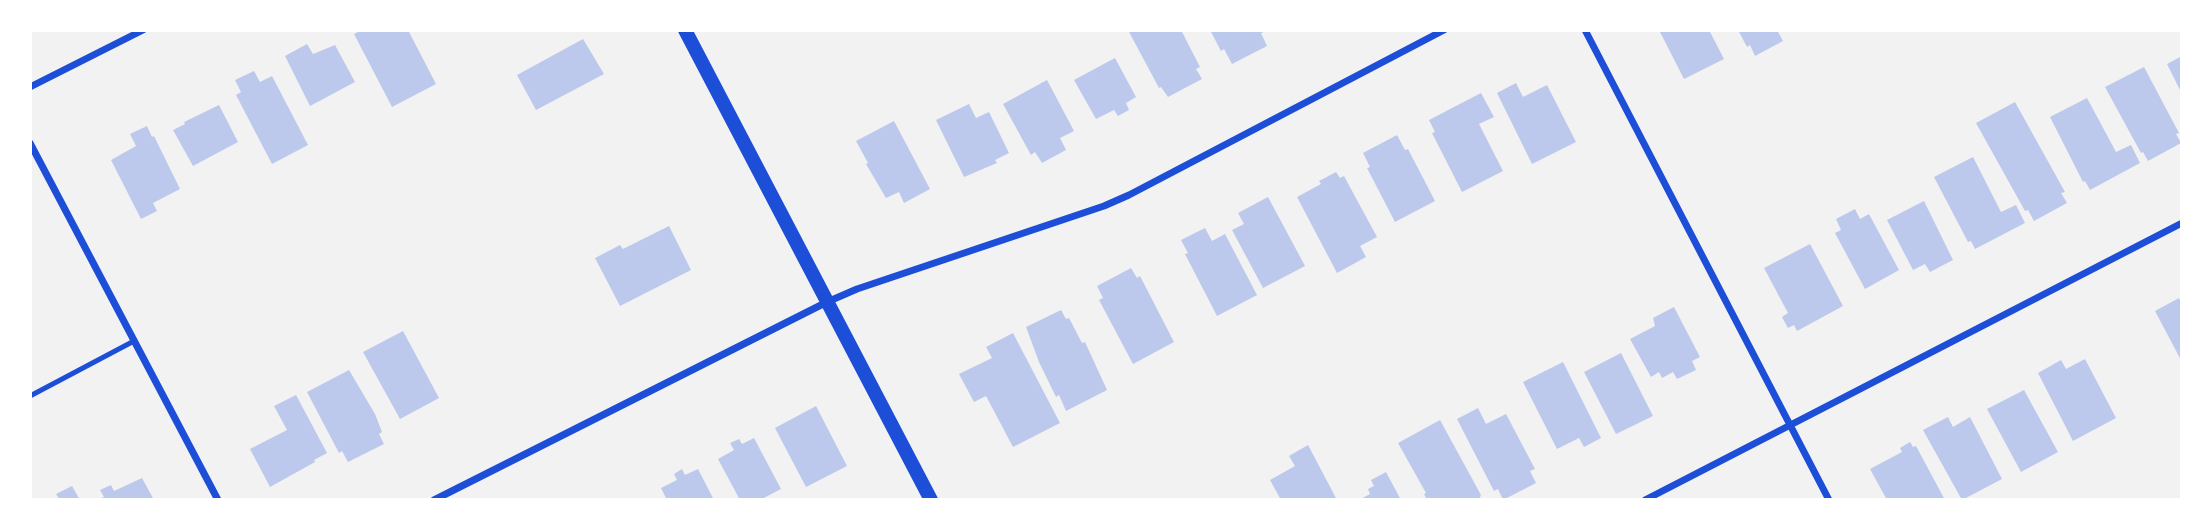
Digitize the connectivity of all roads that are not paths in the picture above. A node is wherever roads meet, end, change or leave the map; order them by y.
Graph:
1 (143, 30) edge
2 (685, 30) edge
3 (1444, 30) edge
4 (1585, 30) edge
5 (30, 87) edge
6 (30, 143) edge
7 (2182, 223) edge
8 (827, 302) junction
9 (134, 341) junction
10 (30, 396) edge
11 (1790, 425) junction
12 (218, 500) edge
13 (435, 500) edge
14 (931, 500) edge
15 (1645, 500) edge
16 (1829, 500) edge

1 - 5 street
2 - 8 main road
3 - 8 street
4 - 11 street
6 - 9 street
7 - 11 street
8 - 13 street
8 - 14 main road
9 - 10 lane
9 - 12 street
11 - 15 street
11 - 16 street

